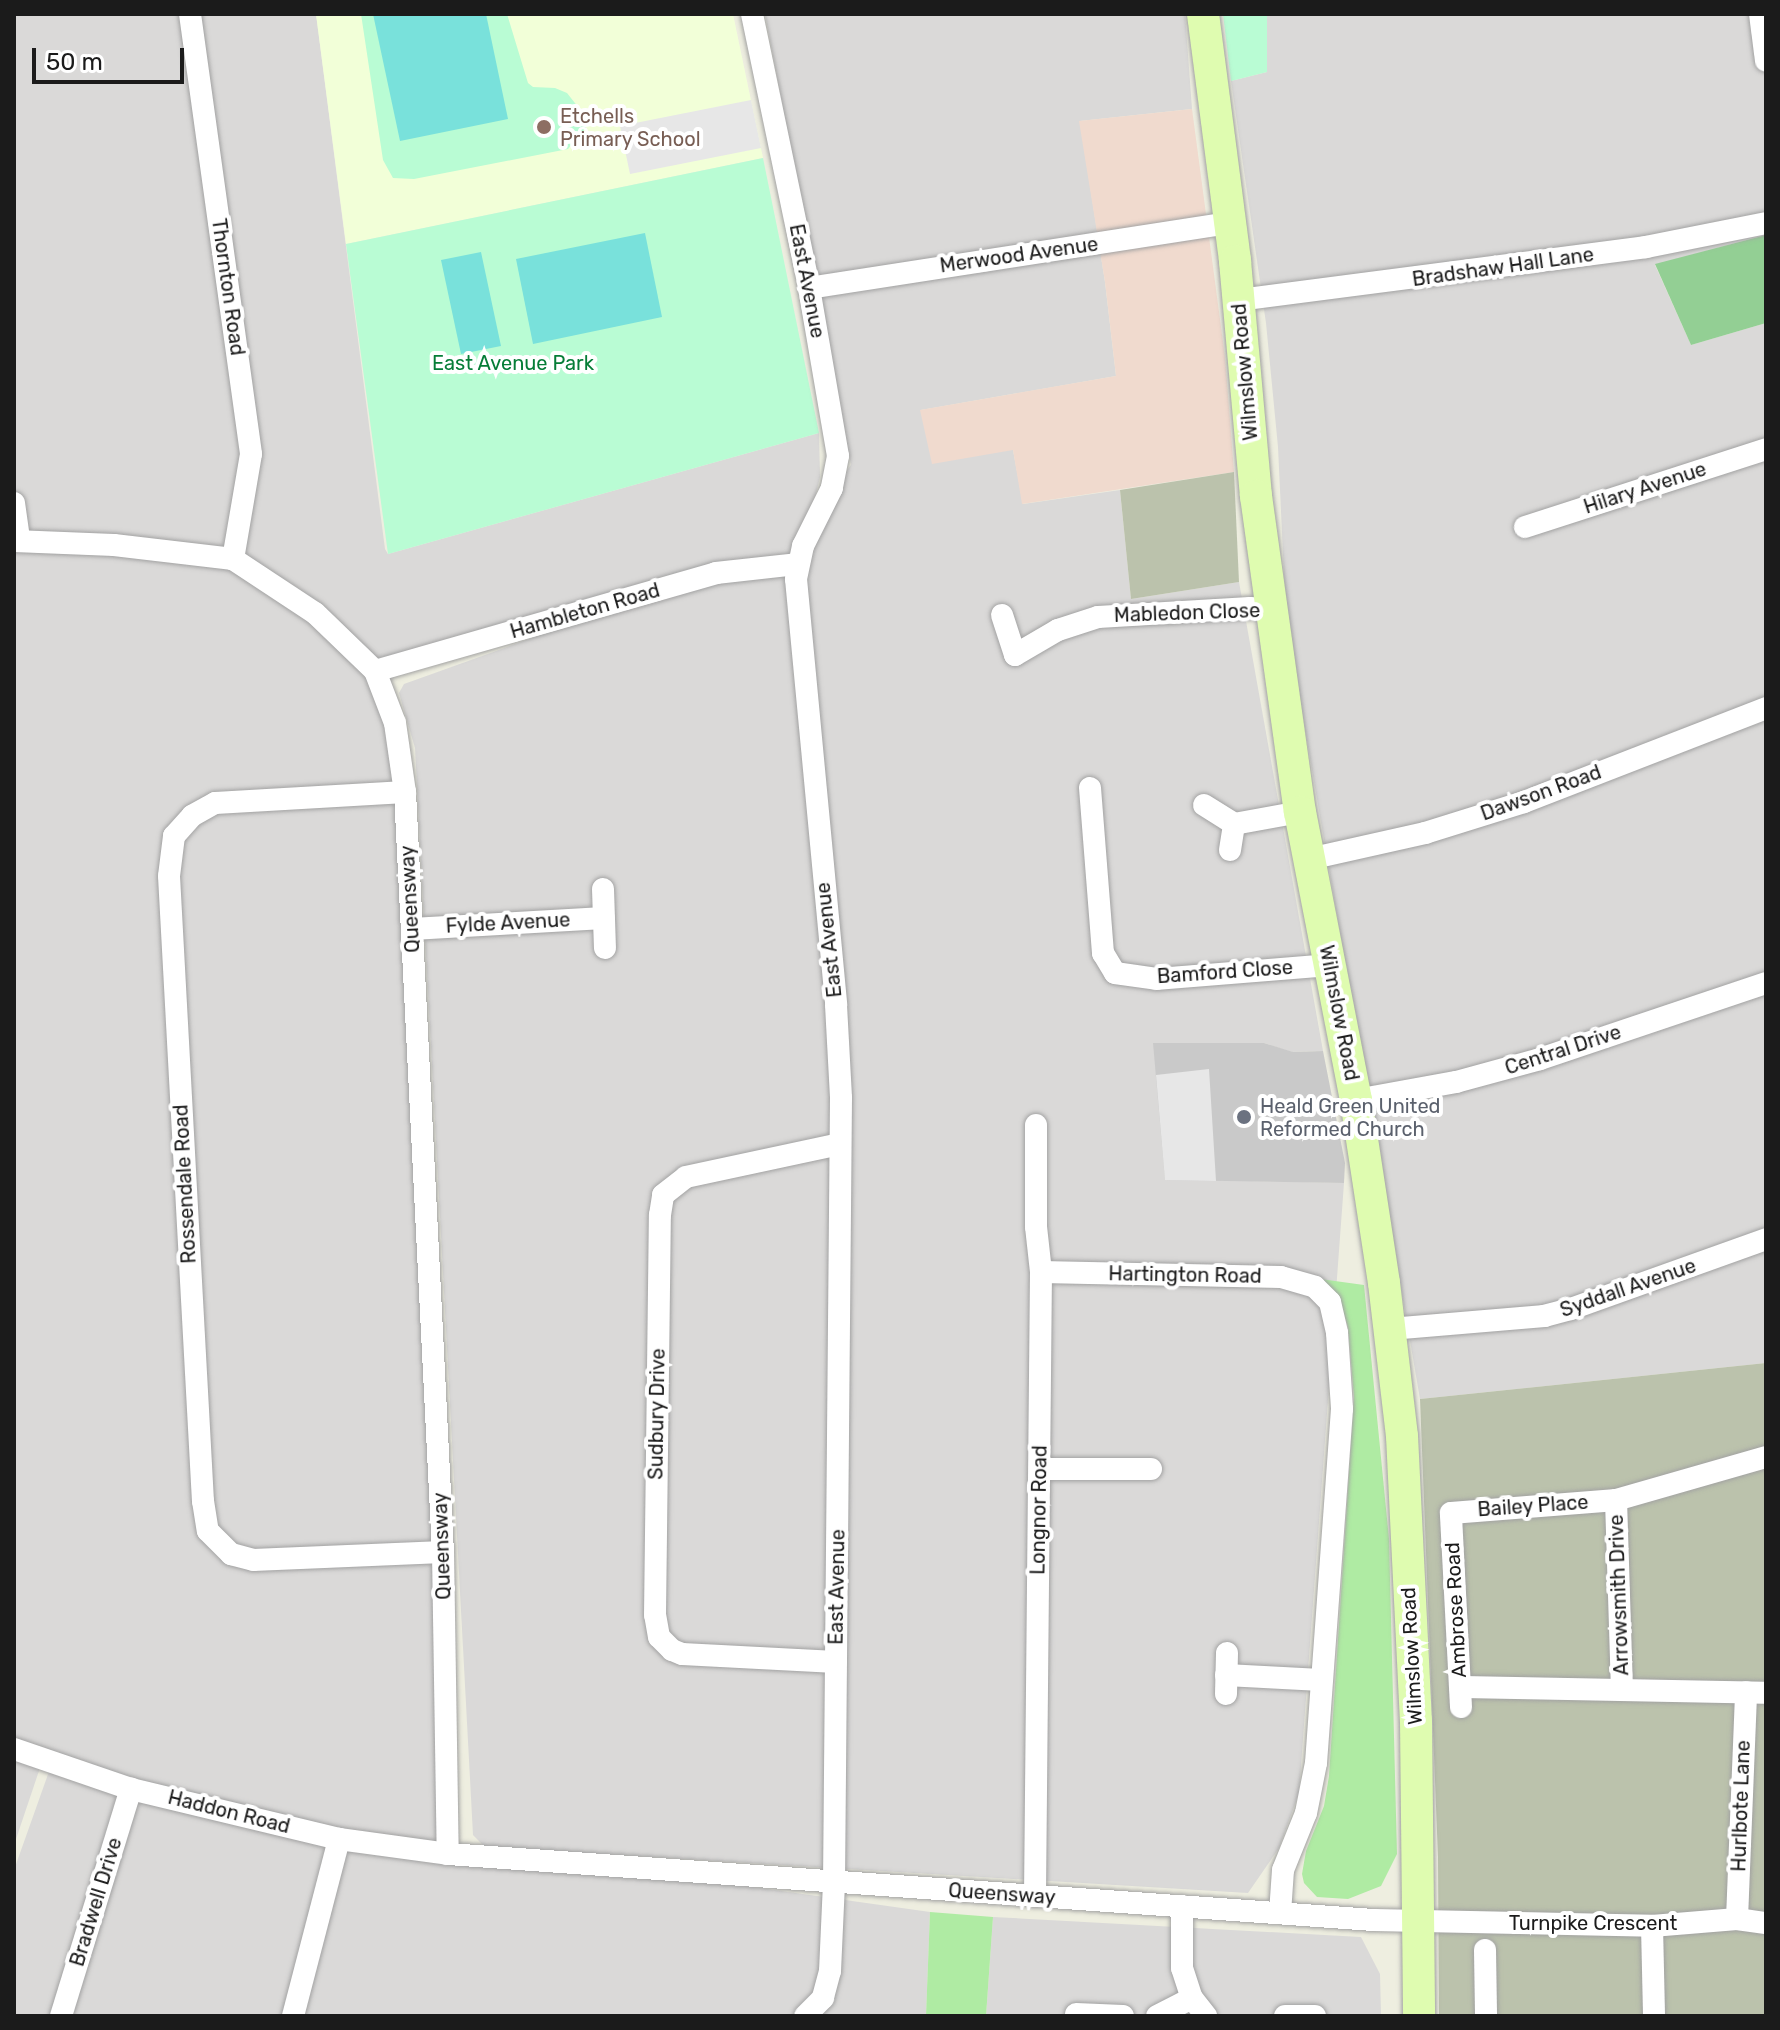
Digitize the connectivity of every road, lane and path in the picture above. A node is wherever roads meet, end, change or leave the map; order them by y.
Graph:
1 (190, 14) edge
2 (752, 14) edge
3 (1203, 14) edge
4 (1760, 14) edge
5 (1766, 61) edge
6 (1230, 223) junction
7 (1766, 223) edge
8 (809, 288) junction
9 (1239, 300) junction
10 (1766, 449) edge
11 (14, 503) edge
12 (1525, 527) dead end
13 (16, 541) edge
14 (233, 559) junction
15 (797, 564) junction
16 (1272, 610) junction
17 (1002, 615) dead end
18 (375, 671) junction
19 (1766, 708) edge
20 (1090, 788) dead end
21 (405, 792) junction
22 (1204, 805) dead end
23 (1300, 812) junction
24 (1234, 824) junction
25 (1230, 850) dead end
26 (1309, 859) junction
27 (603, 889) dead end
28 (604, 918) junction
29 (412, 929) junction
30 (605, 948) dead end
31 (1331, 965) junction
32 (1766, 983) edge
33 (1356, 1100) junction
34 (1036, 1125) dead end
35 (840, 1144) junction
36 (1766, 1239) edge
37 (1041, 1272) junction
38 (1390, 1329) junction
39 (1766, 1457) edge
40 (1040, 1469) junction
41 (1151, 1469) dead end
42 (1616, 1500) junction
43 (1451, 1513) joint
44 (443, 1552) junction
45 (836, 1662) junction
46 (1226, 1674) dead end
47 (1321, 1680) junction
48 (1622, 1690) junction
49 (1756, 1693) edge
50 (14, 1749) edge
51 (131, 1789) junction
52 (339, 1839) junction
53 (448, 1854) junction
54 (834, 1883) junction
55 (1035, 1896) junction
56 (1182, 1906) junction
57 (1280, 1913) junction
58 (1737, 1919) junction
59 (1420, 1920) junction
60 (1766, 1923) edge
61 (1652, 1926) junction
62 (1485, 1950) dead end
63 (1192, 1998) junction
64 (1075, 2008) edge
65 (61, 2016) edge
66 (293, 2016) edge
67 (805, 2016) edge
68 (1123, 2016) edge
69 (1157, 2016) edge
70 (1206, 2016) edge
71 (1285, 2016) edge
72 (1315, 2016) edge
73 (1419, 2016) edge
74 (1486, 2016) edge
75 (1654, 2016) edge

1 - 14 street, Thornton Road
2 - 8 street, East Avenue
3 - 6 main road, Wilmslow Road
4 - 5 street
6 - 8 street, Merwood Avenue
6 - 9 main road, Wilmslow Road
7 - 9 street, Bradshaw Hall Lane
8 - 15 street, East Avenue
9 - 16 main road, Wilmslow Road
10 - 12 street, Hilary Avenue
11 - 13 street
13 - 14 street, Queensway
14 - 18 street, Queensway
15 - 18 street, Hambleton Road
15 - 35 street, East Avenue
16 - 17 street, Mabledon Close
16 - 23 main road, Wilmslow Road
18 - 21 street, Queensway
19 - 26 street, Dawson Road
20 - 31 street, Bamford Close
21 - 29 street, Queensway
21 - 44 street, Rossendale Road
22 - 24 street
23 - 24 street
23 - 26 main road, Wilmslow Road
24 - 25 street
26 - 31 main road, Wilmslow Road
27 - 28 street
28 - 29 street, Fylde Avenue
28 - 30 street
29 - 44 street, Queensway
31 - 33 main road, Wilmslow Road
32 - 33 street, Central Drive
33 - 38 main road, Wilmslow Road
34 - 37 street, Longnor Road
35 - 45 street, East Avenue
35 - 45 street, Sudbury Drive
36 - 38 street, Syddall Avenue
37 - 40 street, Longnor Road
37 - 47 street, Hartington Road
38 - 59 main road, Wilmslow Road
39 - 42 street, Bailey Place
40 - 41 street
40 - 55 street, Longnor Road
42 - 43 street, Bailey Place
42 - 48 street, Arrowsmith Drive
43 - 48 street, Ambrose Road
44 - 53 street, Queensway
45 - 54 street, East Avenue
46 - 47 street
47 - 57 street
48 - 49 street
49 - 58 street, Hurlbote Lane
50 - 51 street, Haddon Road
51 - 52 street, Haddon Road
51 - 65 street, Bradwell Drive
52 - 53 street, Haddon Road
52 - 66 street
53 - 54 street, Queensway
54 - 55 street, Queensway
54 - 67 street, East Avenue
55 - 56 street, Queensway
56 - 57 street, Queensway
56 - 63 street
57 - 59 street, Queensway
58 - 60 street, Turnpike Crescent
58 - 61 street, Turnpike Crescent
59 - 61 street, Turnpike Crescent
59 - 73 main road, Wilmslow Road
61 - 75 street
62 - 74 street
63 - 69 street
63 - 70 street
64 - 68 street
71 - 72 street

